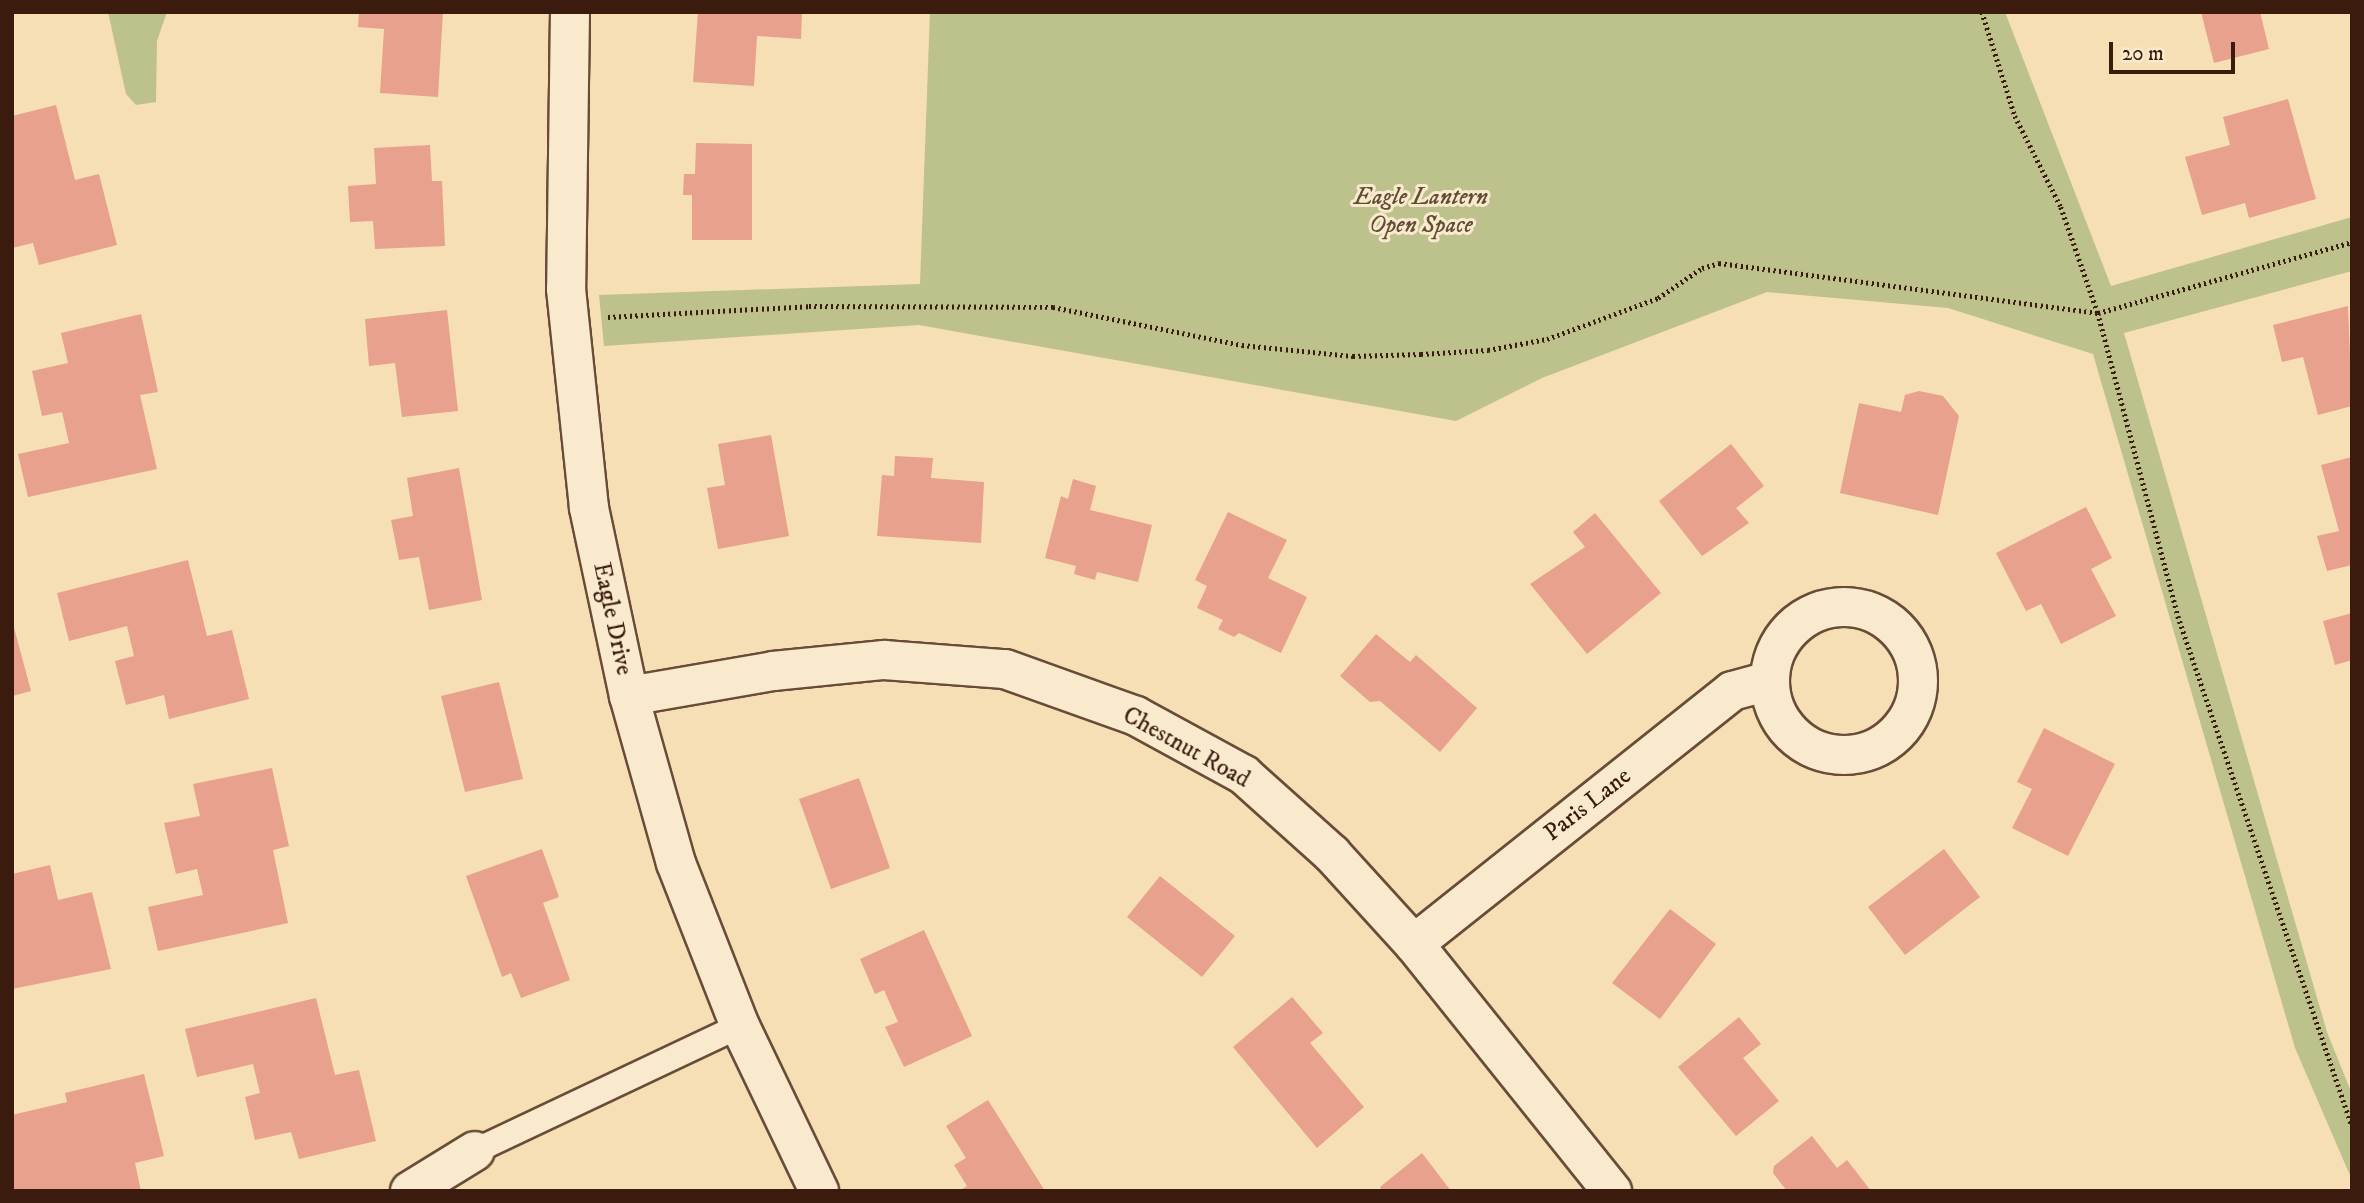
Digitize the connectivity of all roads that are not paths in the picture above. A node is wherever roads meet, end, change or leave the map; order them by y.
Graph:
1 (569, 12) edge
2 (1770, 681) dead end
3 (629, 696) junction
4 (1414, 944) junction
5 (740, 1026) junction
6 (475, 1151) joint
7 (410, 1191) edge
8 (819, 1191) edge
9 (1612, 1191) edge

1 - 3 street, Eagle Drive
2 - 4 street, Paris Lane
3 - 4 street, Chestnut Road
3 - 5 street, Eagle Drive
4 - 9 street, Chestnut Road
5 - 6 lane
5 - 8 street, Eagle Drive
6 - 7 street

